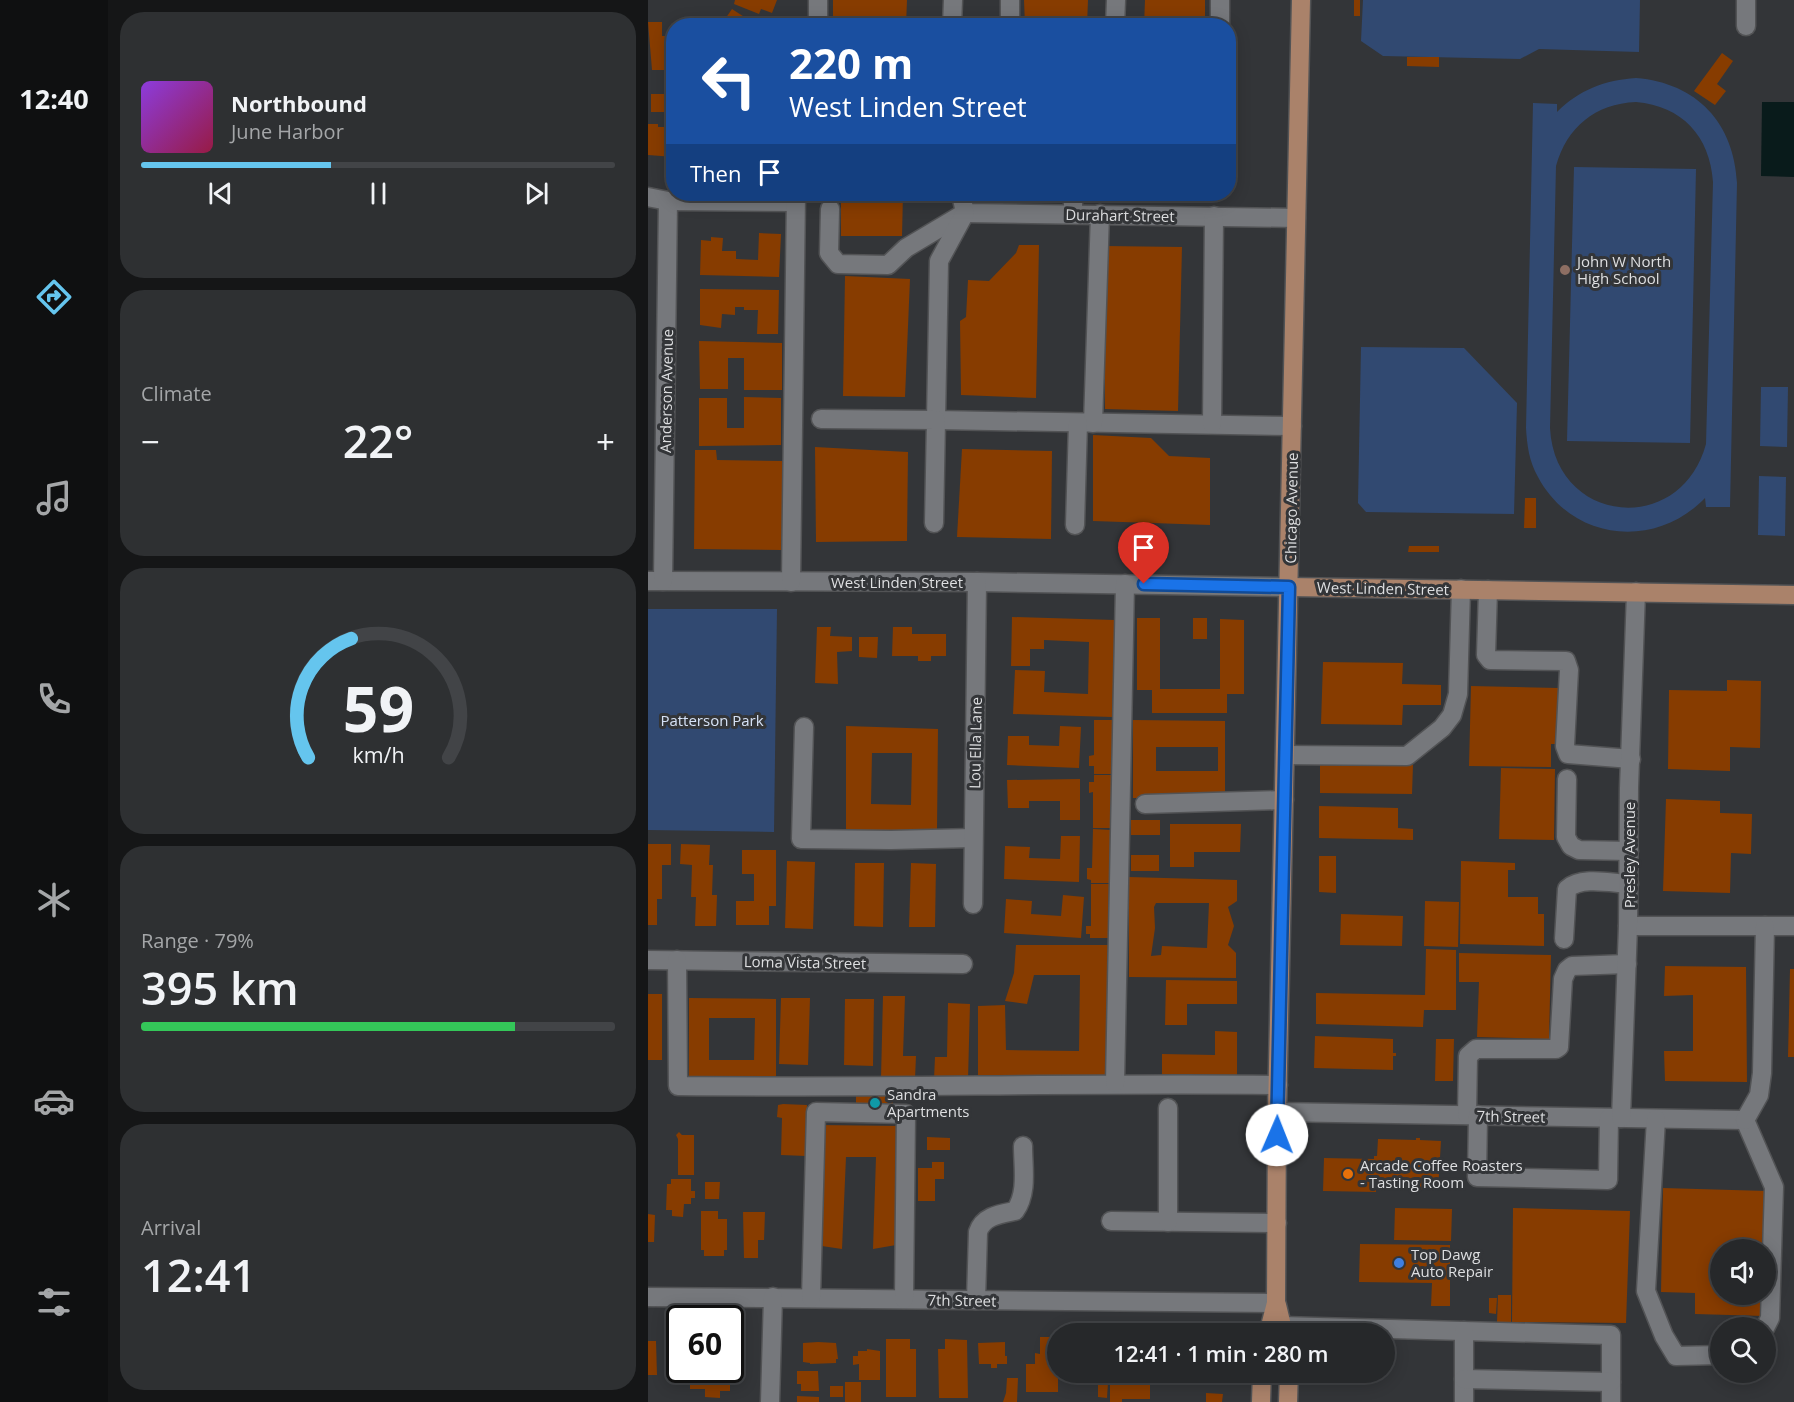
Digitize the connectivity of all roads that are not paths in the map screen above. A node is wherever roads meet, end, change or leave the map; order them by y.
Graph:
1 (818, 0) edge
2 (952, 0) edge
3 (1010, 0) edge
4 (1116, 0) edge
5 (1220, 0) edge
6 (1301, 0) edge
7 (1746, 0) edge
8 (818, 18) edge
9 (952, 18) edge
10 (1010, 18) edge
11 (1115, 18) edge
12 (1220, 18) edge
13 (1746, 26) dead end
14 (648, 197) edge
15 (666, 201) edge
16 (668, 201) edge
17 (796, 201) edge
18 (962, 201) edge
19 (1073, 201) edge
20 (830, 209) dead end
21 (964, 213) junction
22 (1073, 214) junction
23 (1100, 214) junction
24 (1214, 216) junction
25 (1296, 218) junction
26 (821, 419) dead end
27 (936, 420) junction
28 (1085, 423) junction
29 (1212, 424) junction
30 (1292, 426) junction
31 (934, 523) dead end
32 (1075, 525) dead end
33 (656, 581) edge
34 (791, 582) junction
35 (977, 582) junction
36 (1125, 584) junction
37 (1289, 587) junction
38 (1461, 589) junction
39 (1488, 590) junction
40 (1636, 592) junction
41 (1794, 595) edge
42 (804, 727) dead end
43 (1285, 755) junction
44 (1631, 759) junction
45 (1566, 779) dead end
46 (1284, 800) junction
47 (1145, 804) dead end
48 (973, 838) junction
49 (1629, 851) junction
50 (1629, 884) junction
51 (973, 904) dead end
52 (1628, 926) junction
53 (1765, 926) junction
54 (1794, 926) edge
55 (1564, 939) dead end
56 (648, 960) edge
57 (677, 960) junction
58 (963, 964) dead end
59 (1627, 964) junction
60 (1115, 1083) junction
61 (1278, 1085) junction
62 (1168, 1108) dead end
63 (1277, 1112) junction
64 (1473, 1115) junction
65 (1615, 1118) junction
66 (1656, 1119) junction
67 (1745, 1120) junction
68 (1023, 1146) dead end
69 (1111, 1221) dead end
70 (1168, 1222) junction
71 (1277, 1223) junction
72 (648, 1297) edge
73 (773, 1297) junction
74 (810, 1298) junction
75 (904, 1299) junction
76 (976, 1300) junction
77 (1276, 1303) junction
78 (1770, 1317) edge
79 (1277, 1323) edge
80 (1395, 1331) edge
81 (1464, 1331) junction
82 (1710, 1355) edge
83 (1464, 1379) junction
84 (1611, 1382) junction
85 (1262, 1383) edge
86 (1289, 1383) edge
87 (770, 1402) edge
88 (1261, 1402) edge
89 (1288, 1402) edge
90 (1464, 1402) edge
91 (1611, 1402) edge

1 - 8 street
2 - 9 street
3 - 10 street
4 - 11 street
5 - 12 street
6 - 25 main road, Chicago Avenue
7 - 13 street
14 - 15 street
16 - 33 street, Anderson Avenue
17 - 34 street
18 - 21 street
19 - 22 street
20 - 21 street
21 - 22 street, Durahart Street
21 - 27 street
22 - 23 street, Durahart Street
23 - 24 street, Durahart Street
23 - 28 street
24 - 25 street, Durahart Street
24 - 29 street
25 - 30 main road, Chicago Avenue
26 - 27 street
27 - 28 street
27 - 31 street
28 - 29 street
28 - 32 street
29 - 30 street
30 - 37 main road, Chicago Avenue
33 - 34 street, West Linden Street
34 - 35 street, West Linden Street
35 - 36 street, West Linden Street
35 - 48 street, Lou Ella Lane
36 - 37 street, West Linden Street
36 - 60 street
37 - 38 main road, West Linden Street
37 - 43 main road, Chicago Avenue
38 - 39 main road, West Linden Street
38 - 43 street
39 - 40 main road, West Linden Street
39 - 44 street
40 - 41 main road, West Linden Street
40 - 44 street, Presley Avenue
42 - 48 street
43 - 46 main road, Chicago Avenue
44 - 49 street, Presley Avenue
45 - 49 street
46 - 47 street
46 - 61 main road, Chicago Avenue
48 - 51 street, Lou Ella Lane
49 - 50 street, Presley Avenue
50 - 52 street, Presley Avenue
50 - 55 street
52 - 53 street
52 - 59 street, Presley Avenue
53 - 54 street
53 - 67 street
56 - 57 street, Loma Vista Street
57 - 58 street, Loma Vista Street
57 - 60 street
59 - 64 street
59 - 65 street, Presley Avenue
60 - 61 street
61 - 63 main road, Chicago Avenue
62 - 70 street
63 - 64 street, 7th Street
63 - 71 main road, Chicago Avenue
64 - 65 street, 7th Street
64 - 65 street, Presley Avenue
65 - 66 street, 7th Street
66 - 67 street, 7th Street
66 - 82 street
67 - 78 street
68 - 76 street
69 - 70 street
70 - 71 street
71 - 77 main road, Chicago Avenue
72 - 73 street, 7th Street
73 - 74 street, 7th Street
73 - 87 street
74 - 75 street, 7th Street
74 - 75 street
75 - 76 street, 7th Street
76 - 77 street, 7th Street
77 - 79 main road, Chicago Avenue
80 - 81 street
81 - 83 street
81 - 84 street
83 - 84 street
83 - 90 street
84 - 91 street
85 - 88 main road
86 - 89 main road

